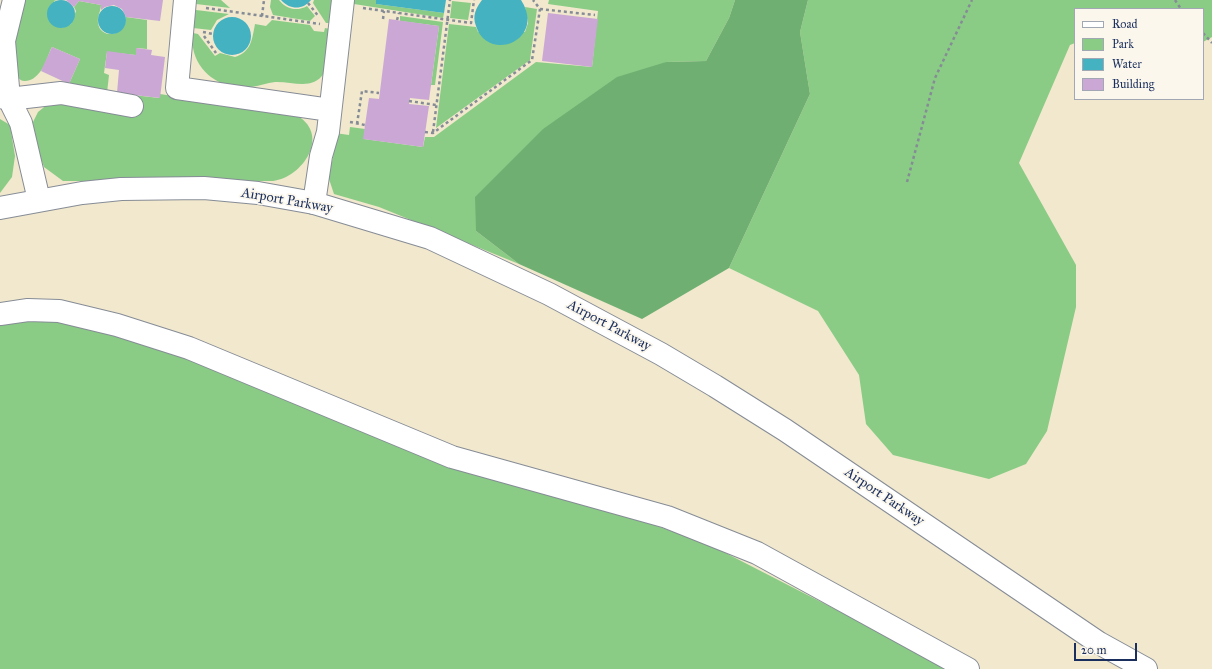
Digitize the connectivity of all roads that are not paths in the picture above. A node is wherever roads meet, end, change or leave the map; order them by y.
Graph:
1 (14, 0) edge
2 (343, 2) edge
3 (185, 3) edge
4 (4, 98) edge
5 (132, 106) dead end
6 (330, 110) junction
7 (39, 200) junction
8 (314, 203) junction
9 (0, 208) edge
10 (0, 314) edge
11 (968, 669) edge
12 (1146, 669) edge

1 - 4 main road
2 - 6 main road
3 - 6 main road
4 - 5 main road
4 - 7 main road
6 - 8 main road
7 - 8 main road, Airport Parkway
7 - 9 main road, Airport Parkway
8 - 12 main road, Airport Parkway
10 - 11 main road

